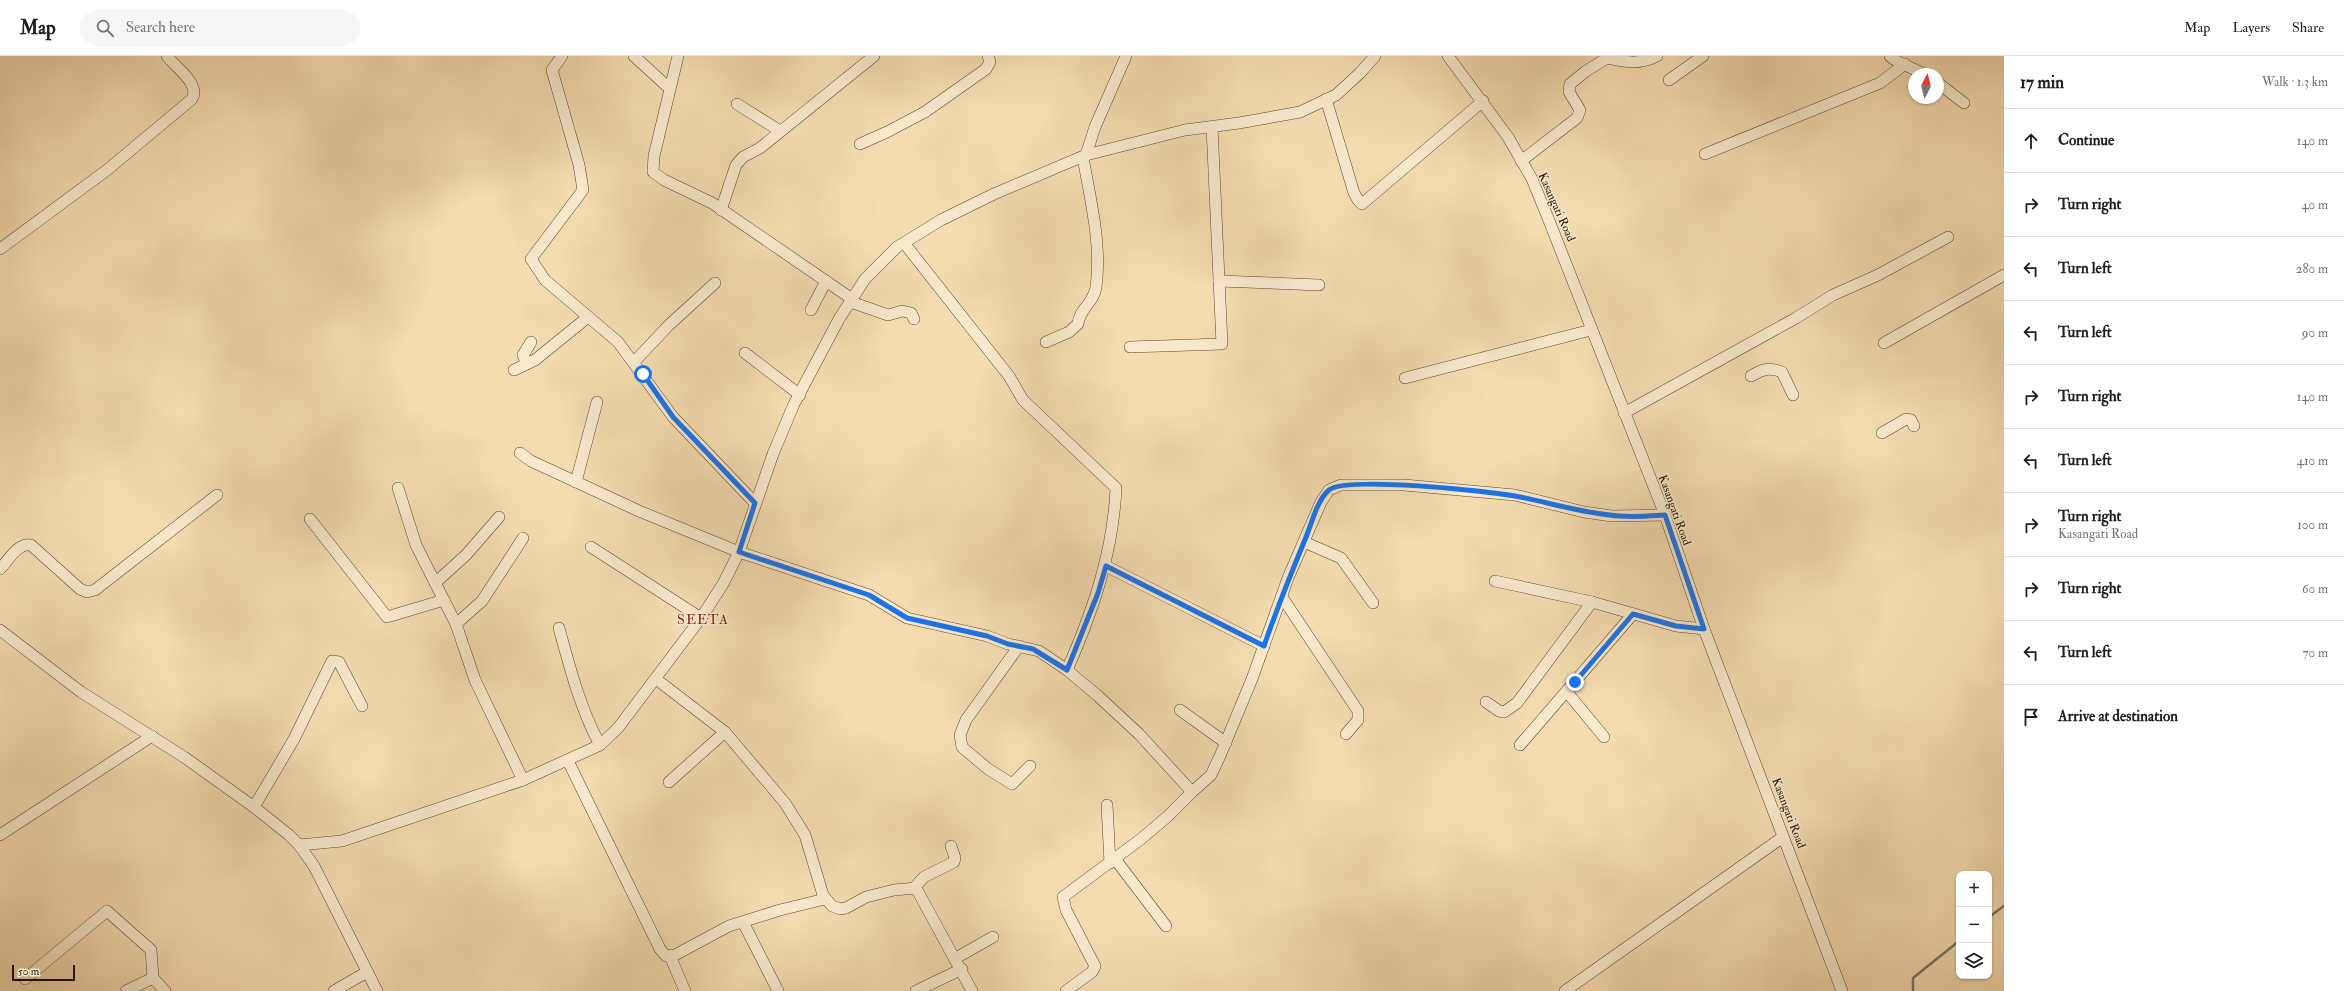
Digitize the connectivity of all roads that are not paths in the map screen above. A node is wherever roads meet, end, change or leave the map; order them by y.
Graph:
1 (167, 56) edge
2 (562, 56) edge
3 (634, 56) edge
4 (678, 56) edge
5 (874, 56) edge
6 (988, 56) edge
7 (1126, 56) edge
8 (1375, 56) edge
9 (1448, 56) edge
10 (1657, 56) edge
11 (1702, 56) edge
12 (1890, 56) edge
13 (1905, 64) junction
14 (1913, 68) edge
15 (1669, 80) dead end
16 (1944, 88) edge
17 (670, 89) junction
18 (1326, 99) junction
19 (1483, 101) junction
20 (1964, 103) dead end
21 (737, 104) dead end
22 (1212, 127) junction
23 (780, 131) junction
24 (860, 144) dead end
25 (1705, 154) dead end
26 (1085, 156) junction
27 (1521, 160) junction
28 (721, 210) junction
29 (1948, 237) dead end
30 (904, 243) junction
31 (0, 249) edge
32 (2004, 275) edge
33 (1219, 280) junction
34 (826, 281) junction
35 (715, 283) dead end
36 (1319, 285) dead end
37 (851, 300) junction
38 (811, 310) dead end
39 (588, 317) junction
40 (914, 319) dead end
41 (1591, 330) junction
42 (531, 342) dead end
43 (1046, 342) dead end
44 (1884, 343) dead end
45 (1130, 347) dead end
46 (745, 353) dead end
47 (634, 362) junction
48 (527, 364) junction
49 (514, 370) dead end
50 (1751, 376) dead end
51 (1405, 378) dead end
52 (800, 395) junction
53 (1793, 395) dead end
54 (597, 402) dead end
55 (1624, 413) junction
56 (1914, 426) dead end
57 (1882, 434) dead end
58 (520, 453) dead end
59 (576, 482) junction
60 (398, 488) dead end
61 (217, 495) dead end
62 (755, 503) junction
63 (1665, 515) junction
64 (499, 517) dead end
65 (310, 519) dead end
66 (523, 538) dead end
67 (1304, 542) junction
68 (591, 547) dead end
69 (739, 552) junction
70 (1106, 566) junction
71 (0, 569) edge
72 (1495, 582) dead end
73 (434, 583) junction
74 (1282, 597) junction
75 (444, 600) junction
76 (1592, 602) junction
77 (1373, 603) dead end
78 (1633, 614) junction
79 (701, 618) junction
80 (456, 624) junction
81 (559, 628) dead end
82 (1704, 629) junction
83 (0, 630) edge
84 (1019, 646) junction
85 (1264, 646) junction
86 (1067, 670) junction
87 (656, 679) junction
88 (1567, 692) junction
89 (1486, 702) dead end
90 (362, 706) dead end
91 (1180, 710) dead end
92 (725, 732) junction
93 (1346, 734) dead end
94 (152, 736) junction
95 (1604, 737) dead end
96 (1226, 743) junction
97 (600, 745) junction
98 (1520, 745) dead end
99 (568, 761) junction
100 (1030, 766) dead end
101 (522, 780) junction
102 (669, 782) dead end
103 (1192, 792) junction
104 (1107, 805) dead end
105 (254, 807) junction
106 (0, 836) edge
107 (1783, 837) junction
108 (299, 845) junction
109 (951, 846) dead end
110 (1112, 861) junction
111 (914, 888) junction
112 (826, 899) junction
113 (743, 922) junction
114 (1166, 926) dead end
115 (993, 937) dead end
116 (670, 956) junction
117 (956, 958) junction
118 (962, 969) junction
119 (367, 972) junction
120 (153, 978) junction
121 (25, 979) dead end
122 (126, 991) edge
123 (165, 991) edge
124 (334, 991) edge
125 (377, 991) edge
126 (685, 991) edge
127 (778, 991) edge
128 (916, 991) edge
129 (972, 991) edge
130 (1066, 991) edge
131 (1565, 991) edge
132 (1842, 991) edge

1 - 31 street
2 - 39 street
3 - 17 street
4 - 17 street
5 - 23 street
6 - 24 street
7 - 26 street
8 - 18 street
9 - 19 street, Kasangati Road
10 - 27 street
11 - 15 street
12 - 13 street
13 - 14 street
13 - 25 street
16 - 20 street
17 - 28 street
18 - 19 street
18 - 22 street
19 - 27 street, Kasangati Road
21 - 23 street
22 - 26 street
22 - 33 street
23 - 28 street
26 - 30 street
26 - 43 street
27 - 41 street, Kasangati Road
28 - 34 street
29 - 55 street
30 - 37 street
30 - 70 street
32 - 44 street
33 - 36 street
33 - 45 street
34 - 37 street
34 - 38 street
35 - 47 street
37 - 40 street
37 - 52 street
39 - 47 street
39 - 48 street
41 - 51 street
41 - 55 street, Kasangati Road
42 - 48 street
46 - 52 street
47 - 62 street
48 - 49 street
50 - 53 street
52 - 62 street
54 - 59 street
55 - 63 street, Kasangati Road
56 - 57 street
58 - 59 street
59 - 69 street
60 - 73 street
61 - 71 street
62 - 69 street
63 - 67 street
63 - 82 street, Kasangati Road
64 - 73 street
65 - 75 street
66 - 80 street
67 - 74 street
67 - 77 street
68 - 79 street
69 - 79 street
69 - 84 street
70 - 85 street
70 - 86 street
72 - 76 street
73 - 75 street
74 - 85 street
74 - 93 street
75 - 80 street
76 - 78 street
76 - 89 street
78 - 82 street
78 - 88 street
79 - 87 street
80 - 101 street
81 - 97 street
82 - 107 street, Kasangati Road
83 - 94 street
84 - 86 street
84 - 100 street
85 - 96 street
86 - 103 street
87 - 92 street
87 - 97 street
88 - 95 street
88 - 98 street
90 - 105 street
91 - 96 street
92 - 102 street
92 - 112 street
94 - 105 street
94 - 106 street
96 - 103 street
97 - 99 street
99 - 101 street
99 - 116 street
101 - 108 street
103 - 110 street
104 - 110 street
105 - 108 street
107 - 131 street
107 - 132 street, Kasangati Road
108 - 119 street
109 - 111 street
110 - 114 street
110 - 130 street
111 - 112 street
111 - 117 street
112 - 113 street
113 - 116 street
113 - 127 street
115 - 117 street
116 - 126 street
117 - 118 street
118 - 128 street
118 - 129 street
119 - 124 street
119 - 125 street
120 - 121 street
120 - 122 street
120 - 123 street

